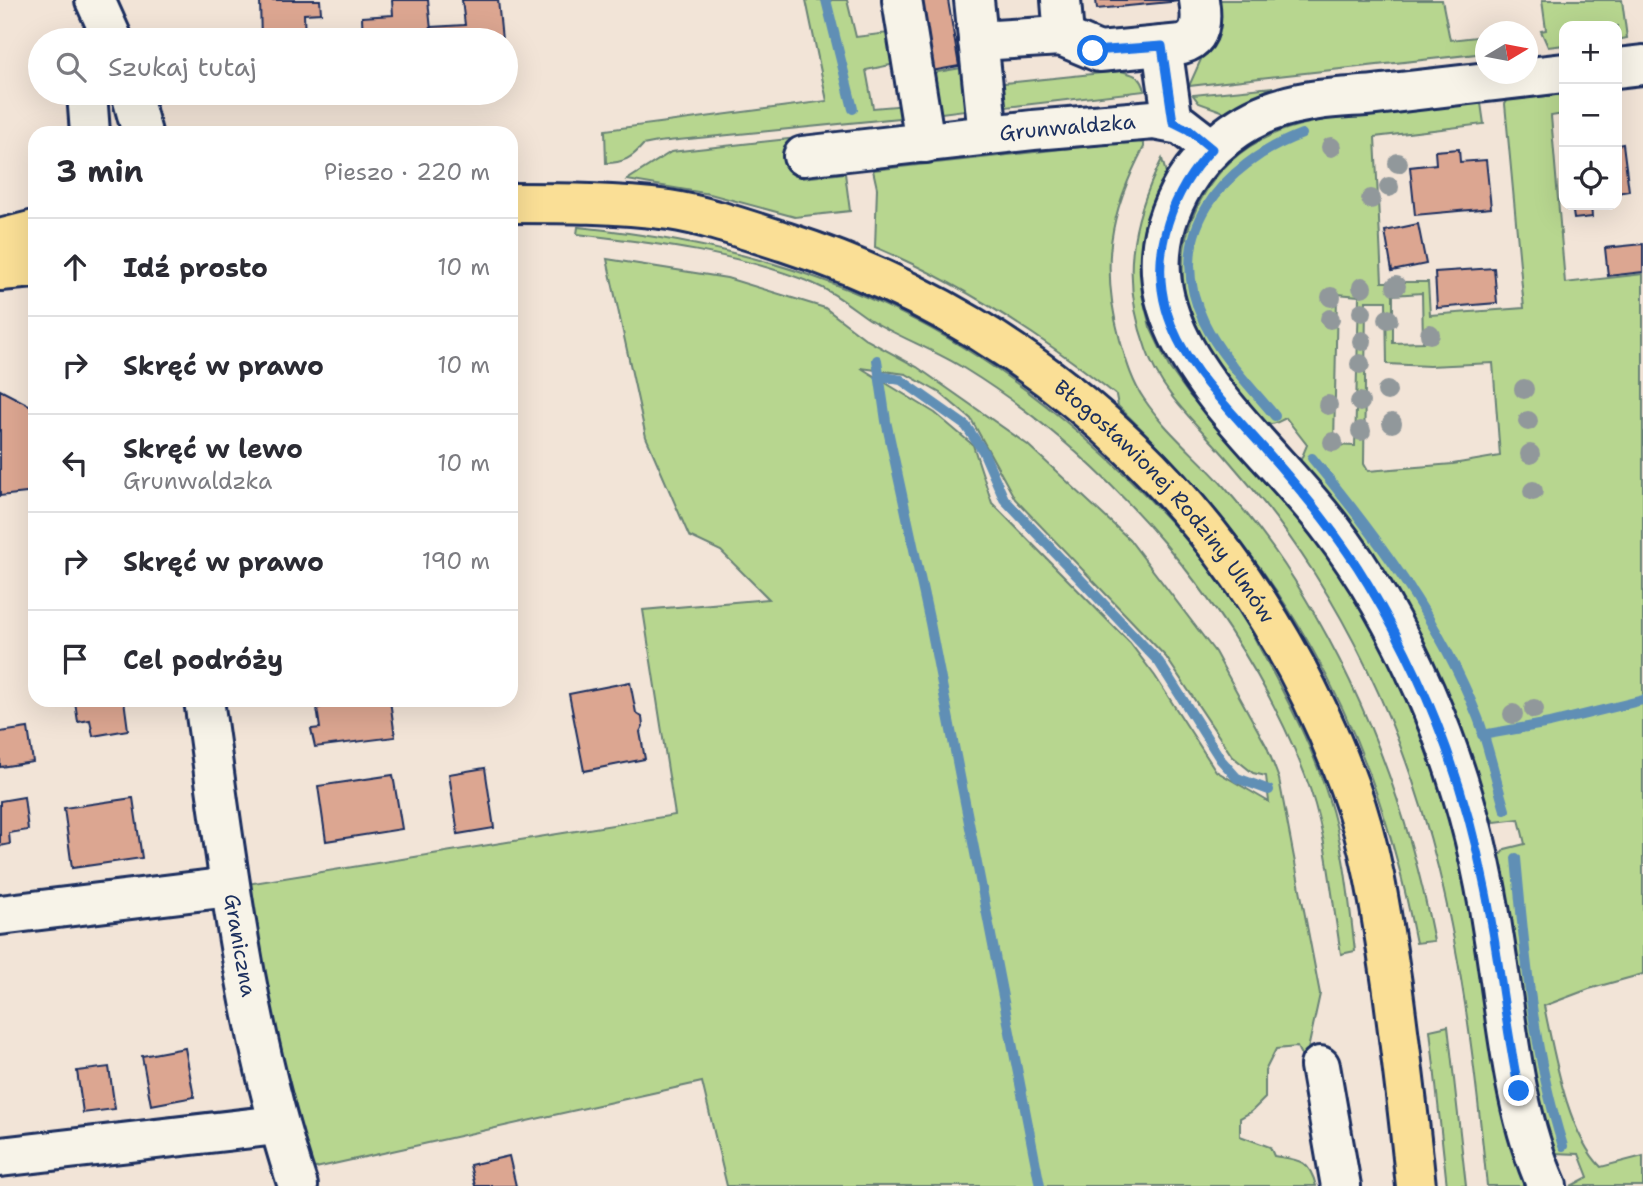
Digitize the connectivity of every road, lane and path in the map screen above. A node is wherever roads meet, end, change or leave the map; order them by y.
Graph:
1 (902, 0) edge
2 (974, 0) edge
3 (1199, 0) edge
4 (95, 1) edge
5 (1063, 18) edge
6 (92, 28) edge
7 (107, 28) edge
8 (978, 41) junction
9 (1162, 46) junction
10 (1643, 65) edge
11 (1622, 67) edge
12 (1559, 74) edge
13 (87, 105) edge
14 (134, 105) edge
15 (1173, 122) junction
16 (89, 126) edge
17 (140, 126) edge
18 (988, 135) junction
19 (925, 143) junction
20 (1212, 149) junction
21 (803, 156) dead end
22 (518, 204) edge
23 (28, 232) edge
24 (0, 239) edge
25 (28, 269) edge
26 (0, 271) edge
27 (205, 707) edge
28 (230, 887) junction
29 (0, 915) edge
30 (1320, 1066) dead end
31 (277, 1125) junction
32 (0, 1157) edge
33 (298, 1186) edge
34 (1341, 1186) edge
35 (1416, 1186) edge
36 (1547, 1186) edge

1 - 19 street
2 - 8 street
3 - 9 street
4 - 6 street
4 - 7 street
5 - 8 street
5 - 9 street
8 - 18 street
9 - 15 street
10 - 11 street
12 - 20 street
13 - 16 street
14 - 17 street
15 - 18 street, Grunwaldzka
15 - 20 street
18 - 19 street, Grunwaldzka
19 - 21 street, Grunwaldzka
20 - 36 street
22 - 35 main road, Błogosławionej Rodziny Ulmów
23 - 24 main road
25 - 26 main road
27 - 28 street, Graniczna
28 - 29 street
28 - 31 street, Graniczna
30 - 34 street
31 - 32 street
31 - 33 street, Graniczna

